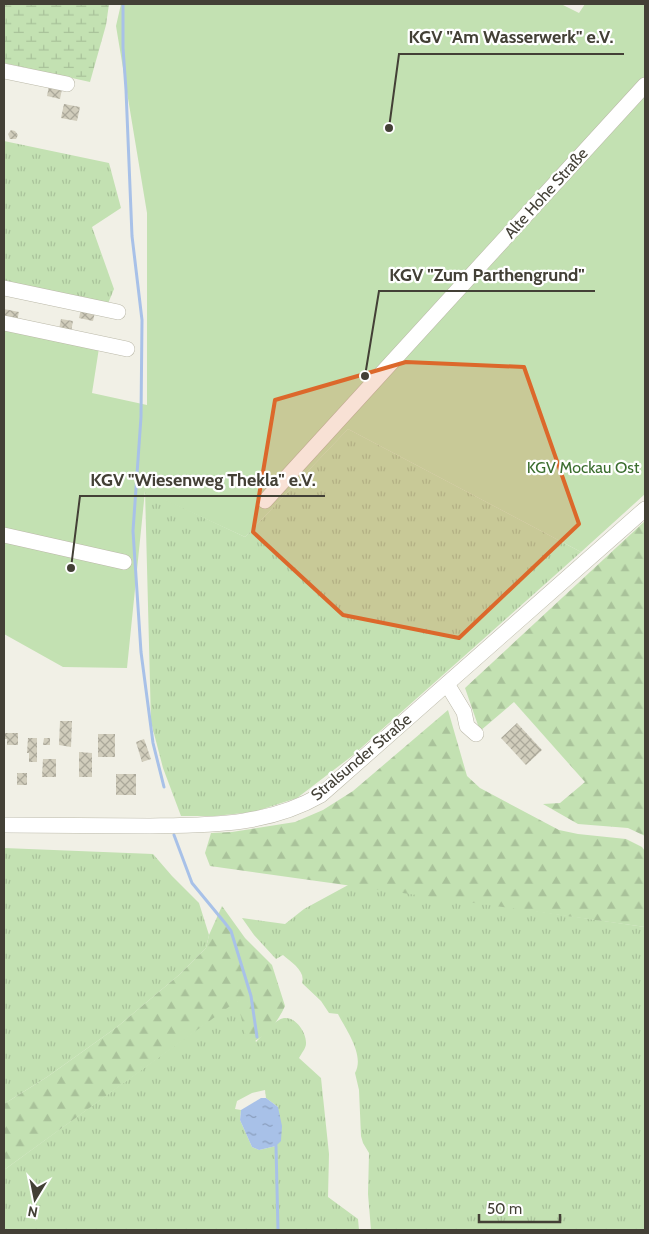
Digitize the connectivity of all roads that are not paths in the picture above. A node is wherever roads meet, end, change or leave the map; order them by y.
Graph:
1 (4, 71) edge
2 (67, 84) dead end
3 (645, 85) edge
4 (4, 288) edge
5 (118, 312) dead end
6 (4, 323) edge
7 (127, 349) dead end
8 (265, 502) dead end
9 (645, 509) edge
10 (4, 535) edge
11 (124, 562) dead end
12 (447, 684) junction
13 (476, 734) dead end
14 (4, 825) edge

1 - 2 street
3 - 8 street, Alte Hohe Straße
4 - 5 street
6 - 7 street
9 - 12 street, Stralsunder Straße
10 - 11 street
12 - 13 street
12 - 14 street, Stralsunder Straße

